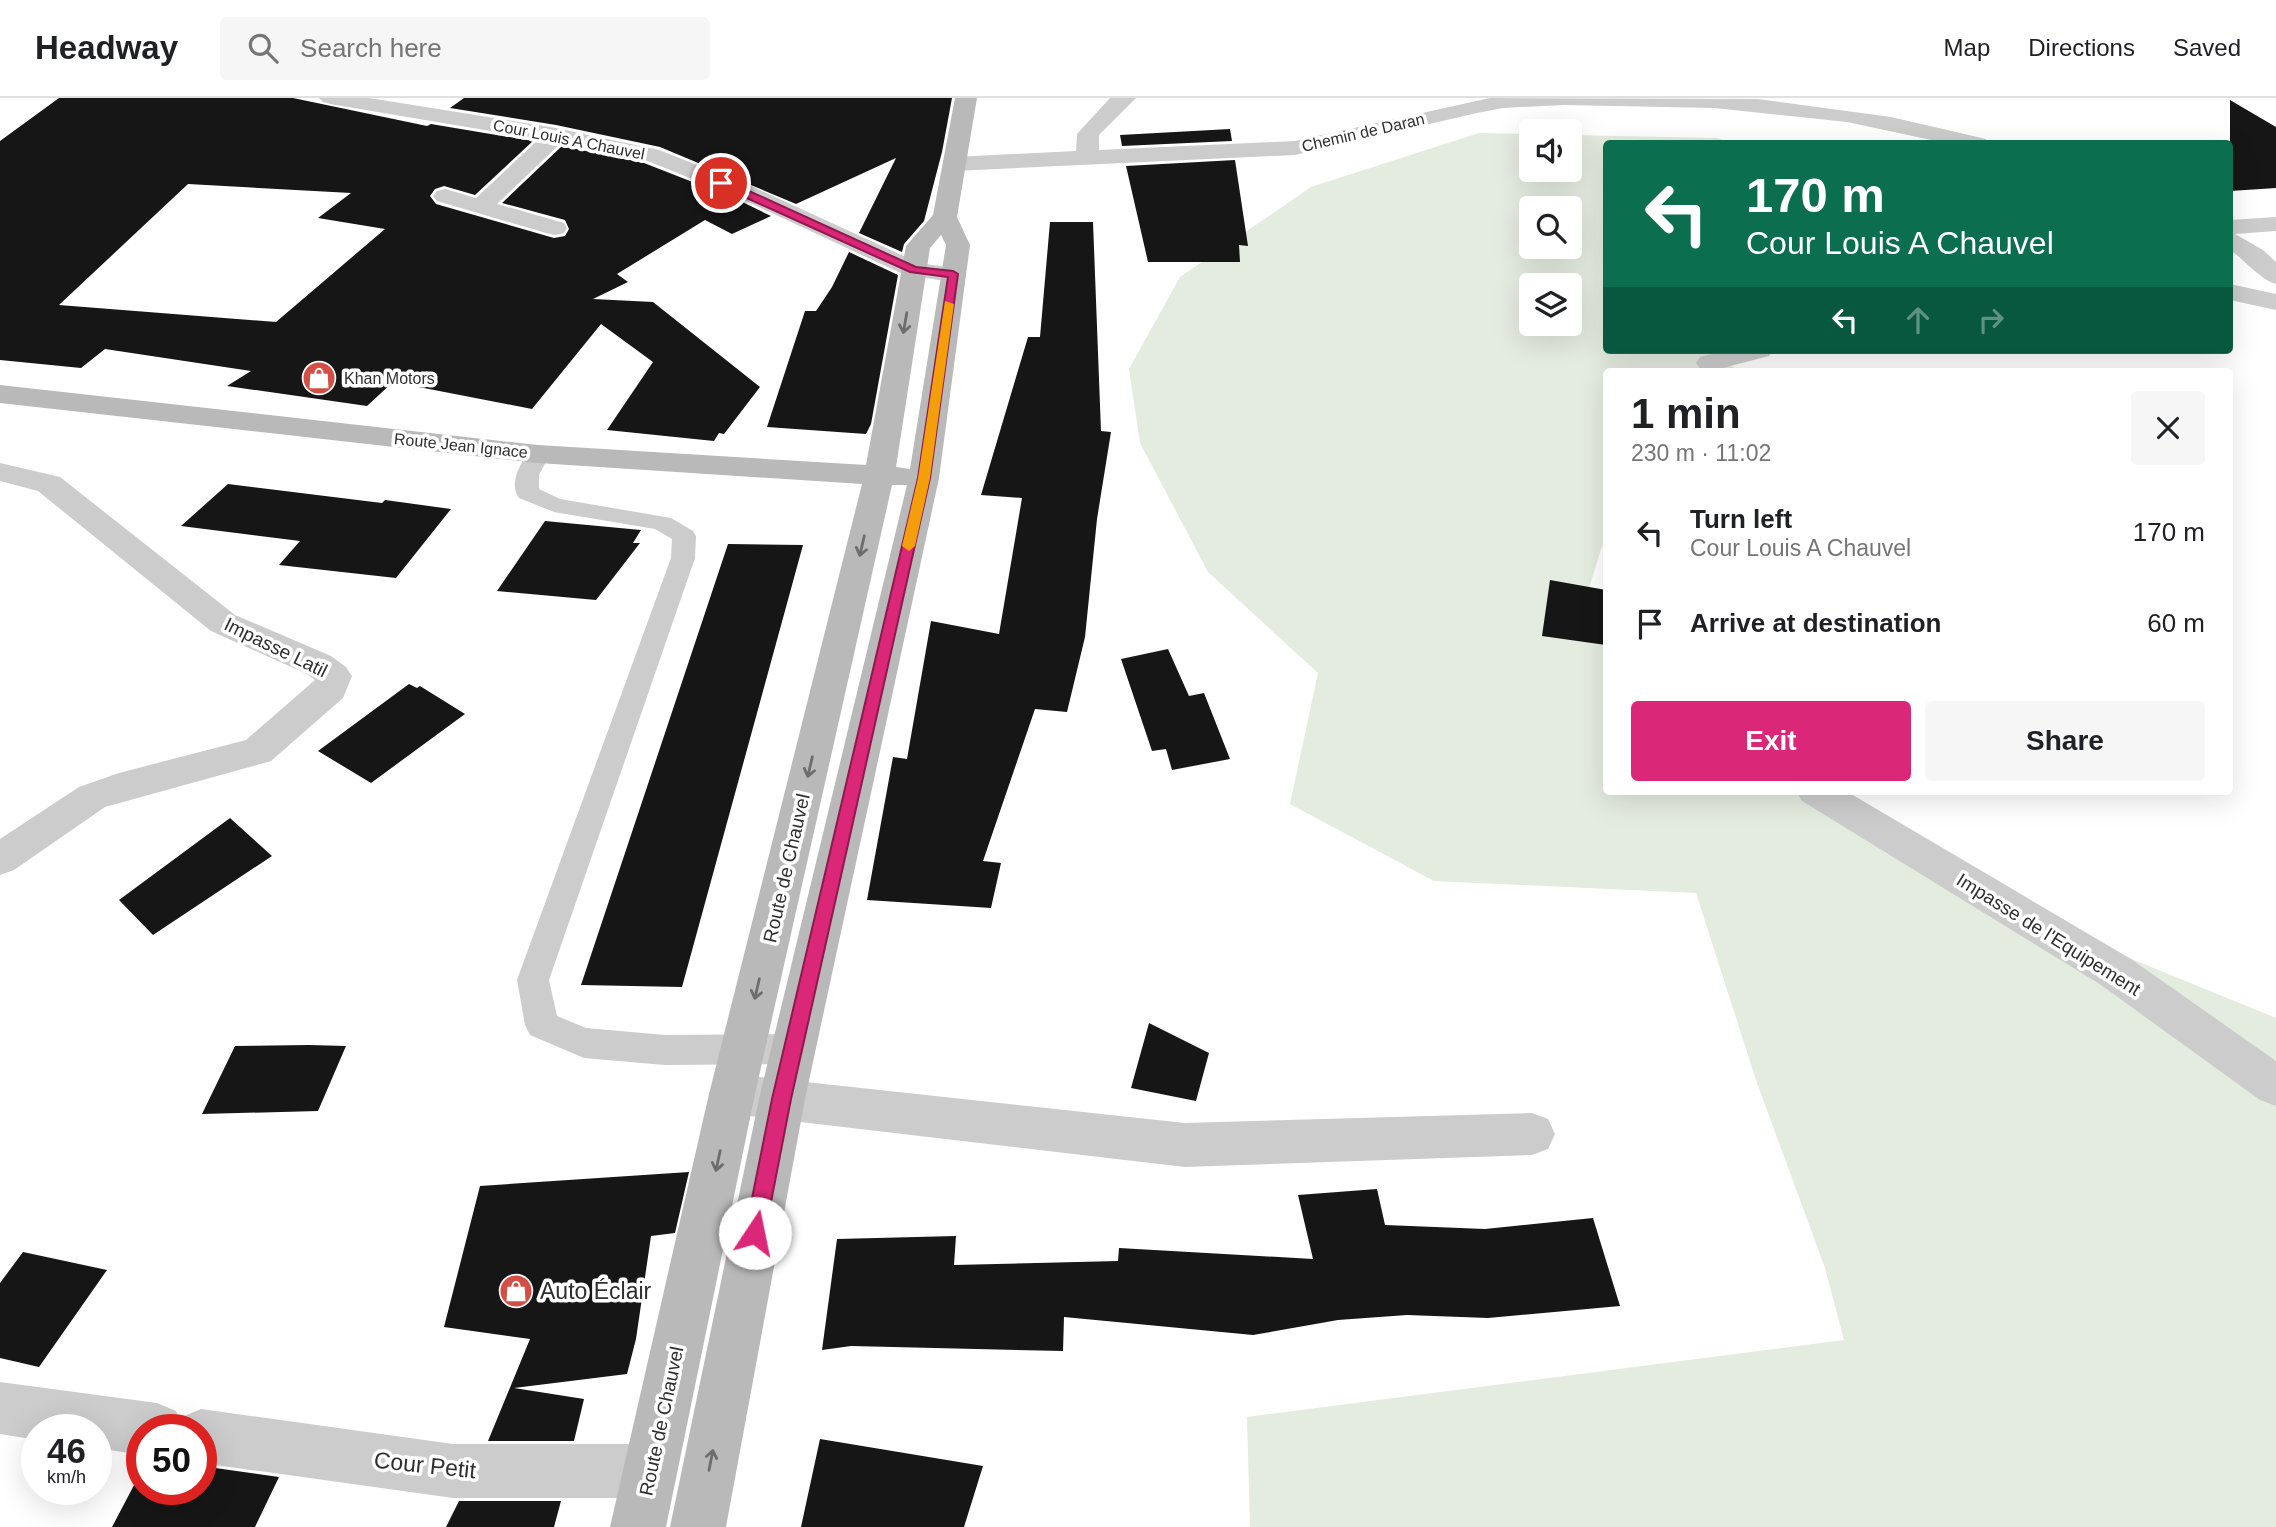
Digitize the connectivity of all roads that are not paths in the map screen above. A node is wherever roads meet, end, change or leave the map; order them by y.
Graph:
1 (330, 98) edge
2 (966, 98) edge
3 (1125, 98) edge
4 (556, 135) junction
5 (1960, 140) edge
6 (1087, 159) junction
7 (954, 164) junction
8 (445, 196) dead end
9 (481, 206) junction
10 (945, 217) junction
11 (2276, 225) edge
12 (2233, 227) edge
13 (555, 228) dead end
14 (2233, 242) edge
15 (914, 270) junction
16 (953, 274) junction
17 (2276, 276) edge
18 (2233, 293) edge
19 (2276, 302) edge
20 (1744, 354) edge
21 (1710, 363) dead end
22 (0, 394) edge
23 (538, 454) junction
24 (0, 472) edge
25 (879, 476) junction
26 (924, 478) junction
27 (1822, 795) edge
28 (0, 859) edge
29 (793, 1049) junction
30 (737, 1072) junction
31 (2276, 1086) edge
32 (782, 1099) junction
33 (1532, 1134) dead end
34 (0, 1408) edge
35 (126, 1426) edge
36 (217, 1438) edge
37 (650, 1472) junction
38 (638, 1527) edge
39 (698, 1527) edge

1 - 4 street, Cour Louis A Chauvel
2 - 7 main road
3 - 6 street
4 - 9 street
4 - 15 street, Cour Louis A Chauvel
5 - 6 street, Chemin de Daran
6 - 7 street, Chemin de Daran
7 - 10 main road
8 - 9 street
9 - 13 street
10 - 15 main road, Route de Chauvel
10 - 16 main road
11 - 12 street
14 - 17 street
15 - 16 street, Cour Louis A Chauvel
15 -> 25 main road, Route de Chauvel
16 - 26 main road
18 - 19 street
20 - 21 street
22 - 23 main road, Route Jean Ignace
23 - 25 main road, Route Jean Ignace
23 - 30 lane
24 - 28 street, Impasse Latil
25 - 26 main road, Route Jean Ignace
25 -> 30 main road, Route de Chauvel
26 - 29 main road
27 - 31 street, Impasse de l'Equipement
29 - 30 lane
29 - 32 main road
30 - 32 street
30 -> 37 main road, Route de Chauvel
32 - 33 street
39 -> 32 main road
34 - 35 street
36 - 37 street, Cour Petit
37 - 38 main road, Route de Chauvel

